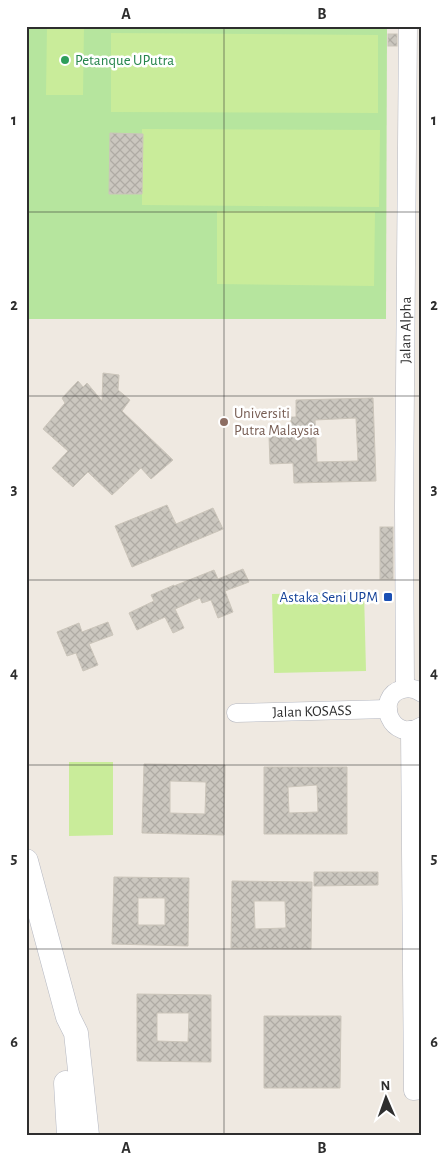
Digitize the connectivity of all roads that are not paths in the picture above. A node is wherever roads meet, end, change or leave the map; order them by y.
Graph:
1 (408, 26) edge
2 (413, 691) edge
3 (388, 709) junction
4 (236, 713) dead end
5 (416, 728) edge
6 (26, 861) edge
7 (68, 1017) junction
8 (422, 1090) edge
9 (70, 1135) edge
10 (87, 1135) edge

1 - 2 street, Jalan Alpha
2 - 3 street
3 - 4 street, Jalan KOSASS
3 - 5 street
5 - 8 street
6 - 7 street
7 - 9 street
7 - 10 street

